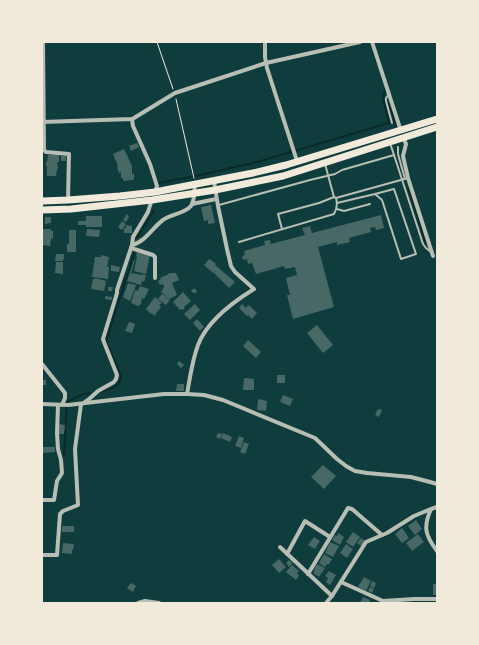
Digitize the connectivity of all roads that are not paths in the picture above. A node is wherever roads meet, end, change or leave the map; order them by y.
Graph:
1 (43, 42) edge
2 (265, 42) edge
3 (360, 42) edge
4 (372, 42) edge
5 (266, 63) junction
6 (389, 94) junction
7 (132, 119) junction
8 (437, 119) edge
9 (42, 122) edge
10 (392, 123) dead end
11 (437, 127) edge
12 (401, 130) junction
13 (403, 137) junction
14 (389, 142) junction
15 (398, 147) dead end
16 (322, 154) junction
17 (394, 155) junction
18 (297, 161) junction
19 (324, 163) junction
20 (328, 176) junction
21 (194, 179) junction
22 (405, 179) junction
23 (214, 181) junction
24 (215, 190) junction
25 (155, 192) junction
26 (194, 194) junction
27 (375, 194) junction
28 (335, 197) junction
29 (216, 199) junction
30 (42, 200) edge
31 (65, 200) junction
32 (152, 200) junction
33 (338, 203) junction
34 (192, 204) junction
35 (370, 204) dead end
36 (218, 206) junction
37 (63, 209) junction
38 (337, 209) junction
39 (42, 210) edge
40 (282, 230) junction
41 (238, 242) dead end
42 (131, 246) junction
43 (432, 254) dead end
44 (155, 278) dead end
45 (42, 364) edge
46 (188, 394) junction
47 (42, 404) edge
48 (81, 404) junction
49 (63, 405) junction
50 (437, 484) edge
51 (42, 500) edge
52 (437, 507) edge
53 (431, 508) junction
54 (382, 535) junction
55 (330, 537) junction
56 (280, 547) dead end
57 (437, 551) edge
58 (287, 554) junction
59 (42, 555) edge
60 (308, 574) junction
61 (342, 582) junction
62 (332, 596) junction
63 (437, 599) edge
64 (414, 601) edge
65 (383, 602) edge
66 (138, 603) edge
67 (159, 603) edge
68 (326, 603) edge

1 - 9 street
2 - 5 street
3 - 5 street
4 - 6 street
5 - 7 street
5 - 18 street
6 - 10 lane
6 - 12 street
7 - 9 street
7 - 25 street
8 - 12 highway
9 - 31 street
11 - 13 highway
12 - 13 street
12 - 16 highway
13 - 14 highway
13 - 22 street
14 - 17 lane
14 - 19 highway
15 - 22 lane
16 - 18 highway
16 - 19 lane
17 - 20 lane
17 - 22 lane
18 - 23 highway
19 - 20 lane
19 - 24 highway
20 - 28 lane
20 - 36 lane
21 - 23 highway
21 - 25 highway
21 - 26 street
22 - 28 lane
22 - 43 street
23 - 24 street
24 - 26 highway
24 - 29 street
25 - 31 highway
25 - 32 street
26 - 32 highway
26 - 34 street
27 - 27 lane
27 - 33 lane
28 - 33 lane
28 - 40 lane
29 - 34 street
29 - 36 street
30 - 31 highway
31 - 37 highway
32 - 37 highway
32 - 42 street
33 - 38 lane
34 - 42 street
35 - 38 lane
36 - 46 street
37 - 39 highway
38 - 40 lane
40 - 41 lane
42 - 44 street
42 - 48 street
45 - 49 street
46 - 48 street
46 - 50 street
47 - 49 street
48 - 49 street
48 - 59 street
49 - 51 street
52 - 53 street
53 - 54 street
53 - 57 street
54 - 55 street
54 - 61 street
55 - 58 street
55 - 60 street
56 - 58 street
58 - 60 street
60 - 62 street
61 - 62 street
61 - 65 street
62 - 68 street
63 - 64 street
64 - 65 street
66 - 67 street

